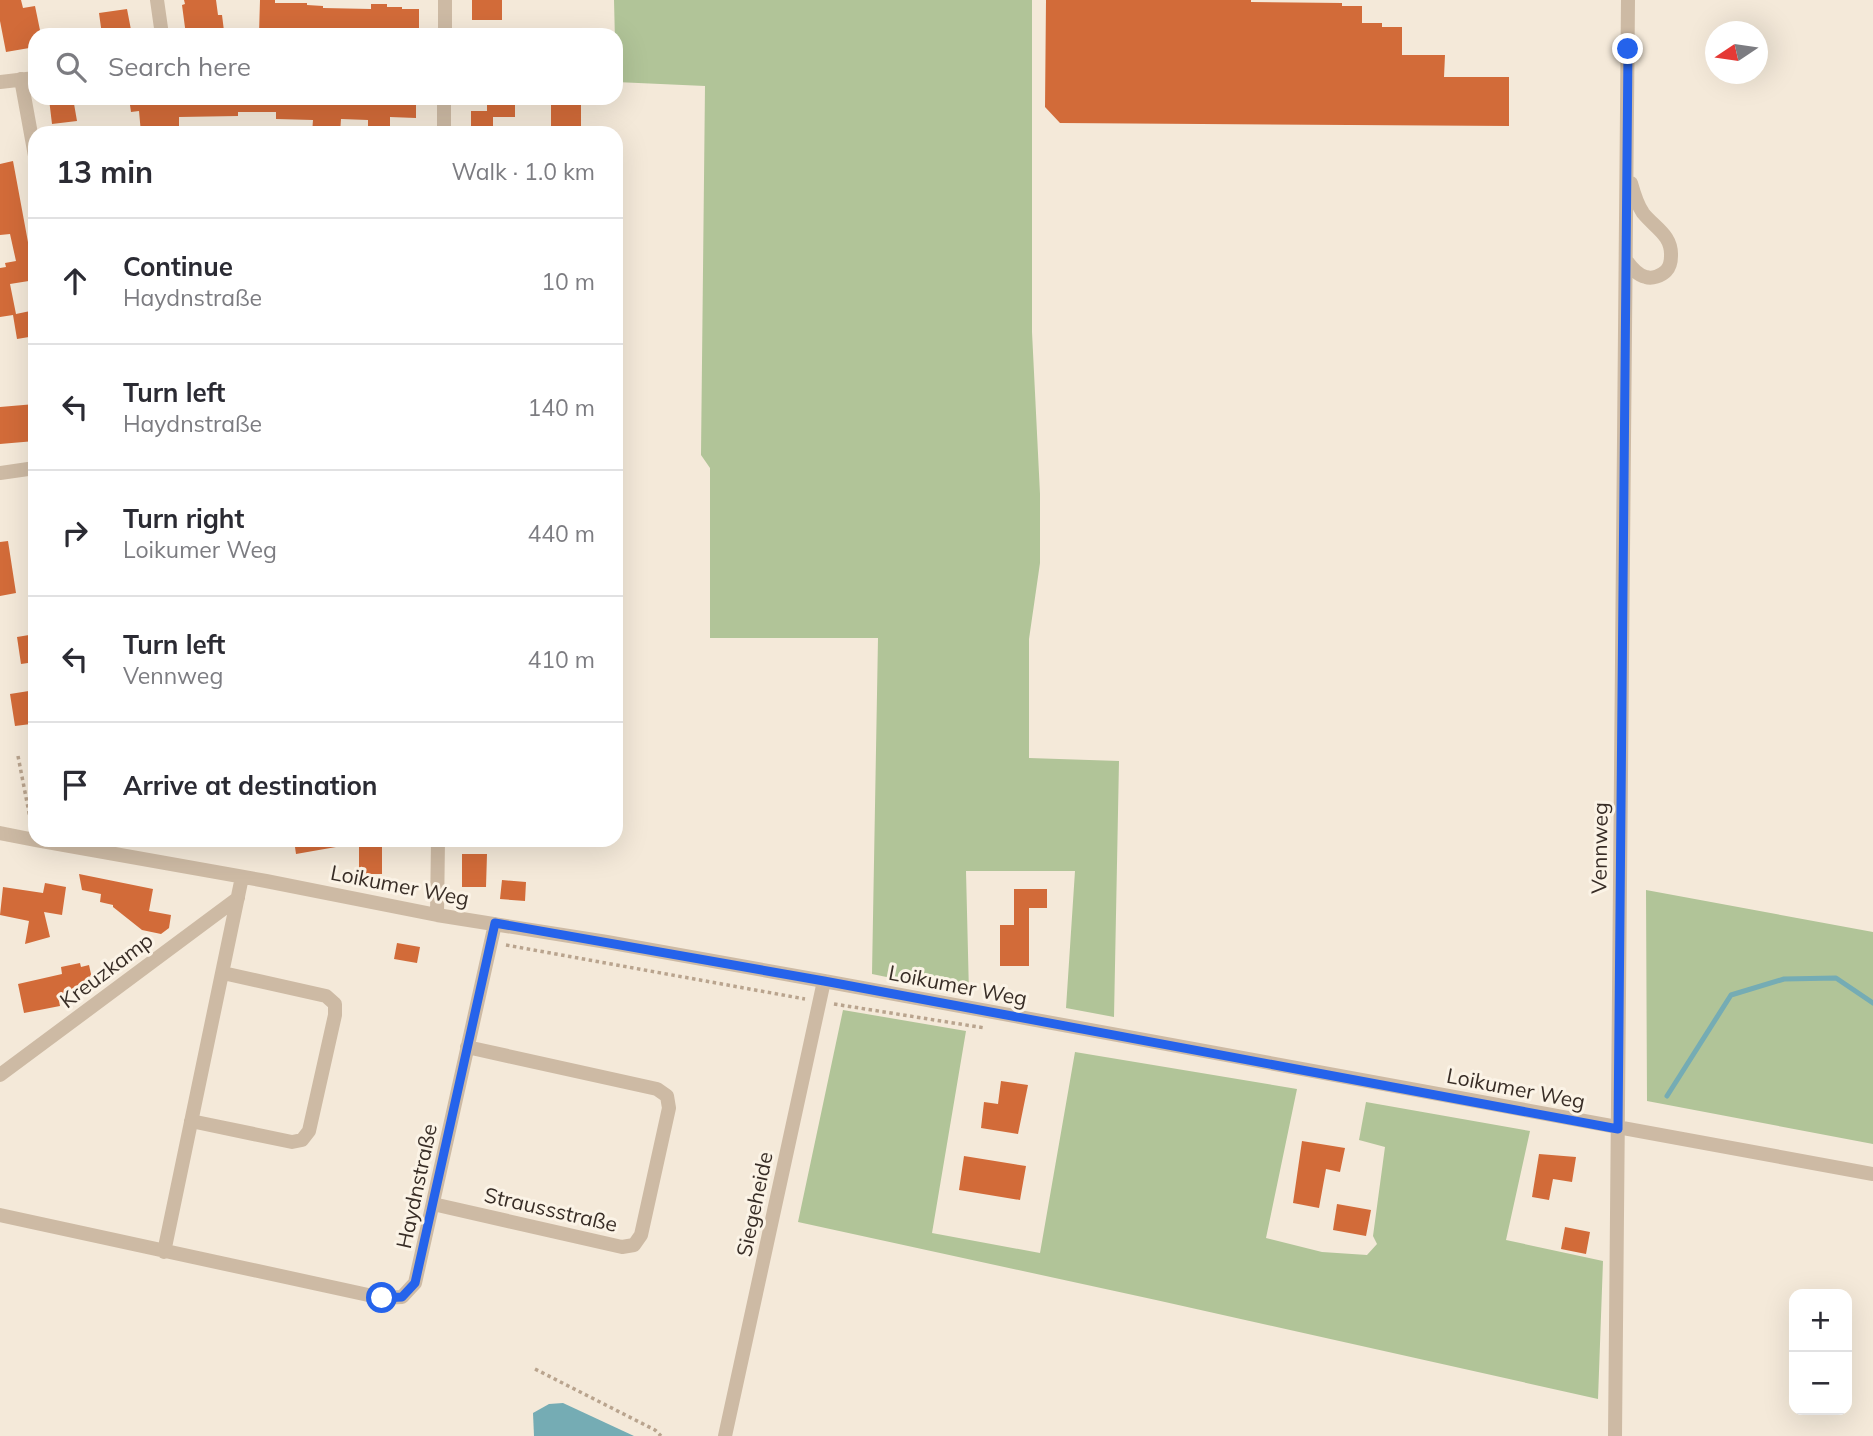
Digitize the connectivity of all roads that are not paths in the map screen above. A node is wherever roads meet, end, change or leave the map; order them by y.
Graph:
1 (157, 0) edge
2 (445, 0) edge
3 (1628, 0) edge
4 (161, 28) edge
5 (445, 28) edge
6 (28, 78) edge
7 (0, 82) edge
8 (30, 105) edge
9 (444, 105) edge
10 (32, 126) edge
11 (443, 126) edge
12 (1627, 169) junction
13 (1626, 260) junction
14 (28, 469) edge
15 (0, 473) edge
16 (0, 833) edge
17 (28, 839) edge
18 (105, 847) edge
19 (438, 847) edge
20 (242, 877) junction
21 (238, 898) junction
22 (437, 915) junction
23 (495, 923) junction
24 (223, 973) junction
25 (824, 981) junction
26 (467, 1047) junction
27 (0, 1075) edge
28 (191, 1121) junction
29 (1618, 1129) junction
30 (1873, 1174) edge
31 (433, 1204) junction
32 (0, 1215) edge
33 (164, 1252) junction
34 (725, 1436) edge
35 (1615, 1436) edge

1 - 4 street
2 - 5 street
3 - 12 street, Vennweg
6 - 7 street
8 - 10 street
9 - 11 street
12 - 13 street, Vennweg
12 - 13 street, Vennweg
13 - 29 street, Vennweg
14 - 15 street
16 - 17 street, Loikumer Weg
18 - 20 street, Loikumer Weg
19 - 22 street
20 - 21 street
20 - 22 street, Loikumer Weg
21 - 24 street
21 - 27 street, Kreuzkamp
22 - 23 street, Loikumer Weg
23 - 25 street, Loikumer Weg
23 - 26 street, Haydnstraße
24 - 28 street
24 - 28 street
25 - 29 street, Loikumer Weg
25 - 34 street, Siegeheide
26 - 31 street, Haydnstraße
26 - 31 street, Straussstraße
28 - 33 street
29 - 30 street, Loikumer Weg
29 - 35 street, Vennweg
31 - 33 street, Haydnstraße
32 - 33 street

